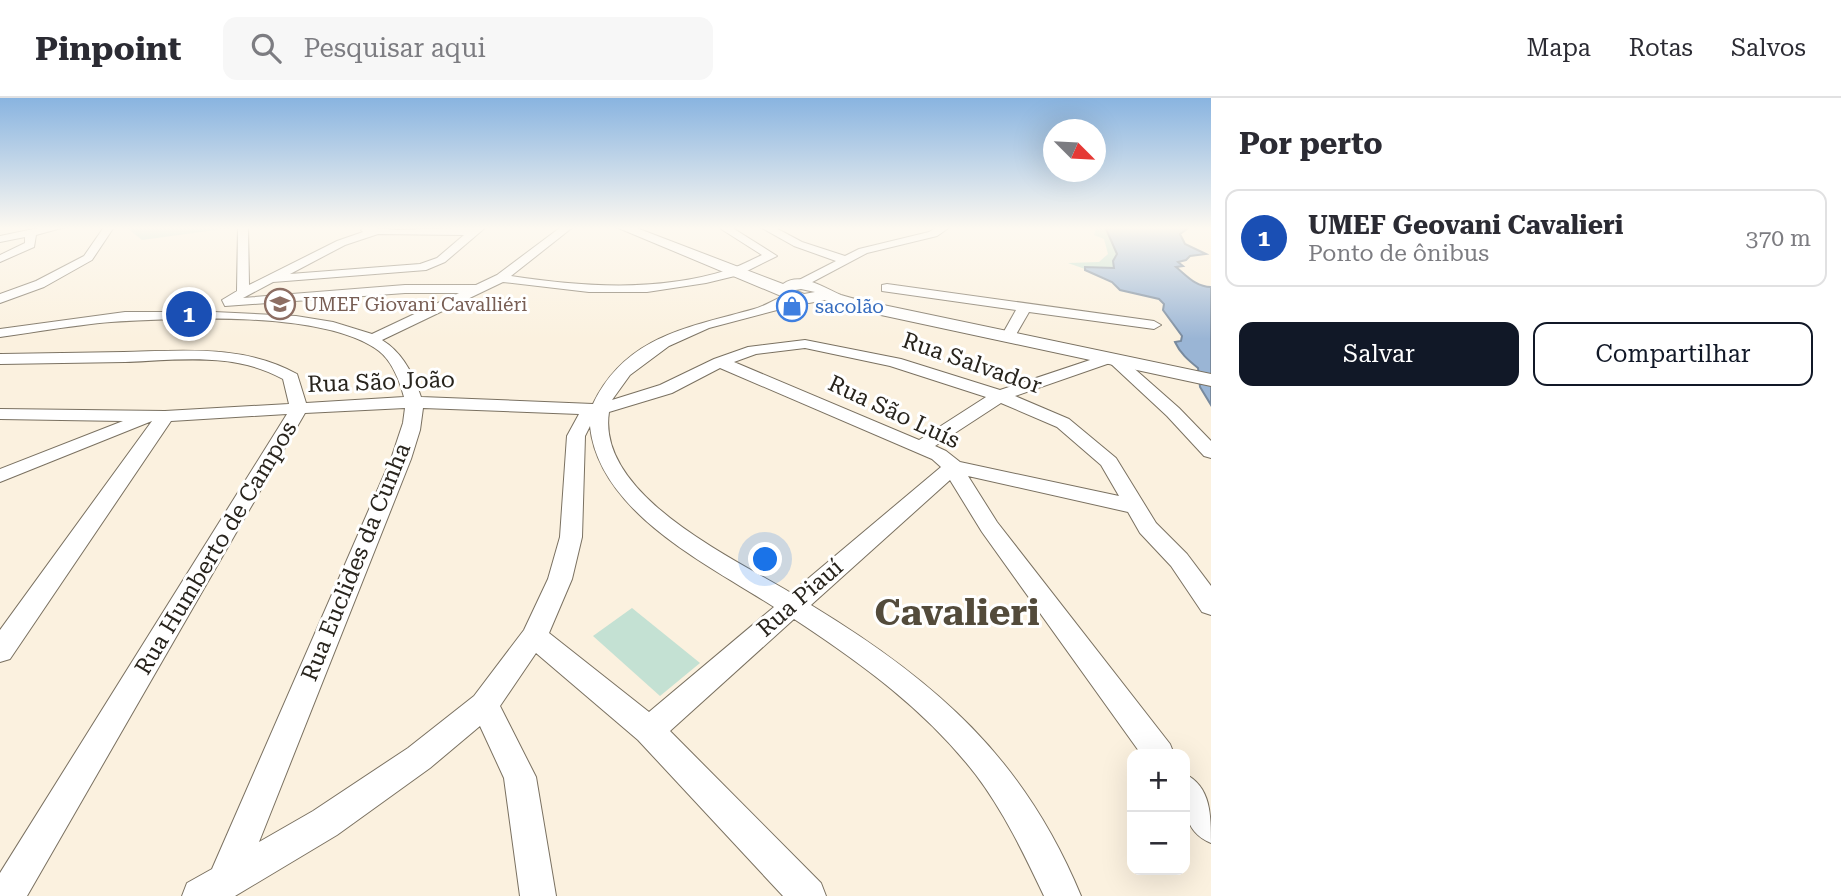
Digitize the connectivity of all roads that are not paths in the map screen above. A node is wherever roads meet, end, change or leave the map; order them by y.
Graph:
1 (76, 264) edge
2 (243, 264) edge
3 (299, 264) edge
4 (431, 264) edge
5 (519, 264) edge
6 (718, 264) edge
7 (720, 264) edge
8 (752, 264) edge
9 (838, 264) edge
10 (832, 268) junction
11 (736, 271) junction
12 (501, 278) junction
13 (270, 279) junction
14 (887, 288) dead end
15 (479, 289) junction
16 (805, 290) junction
17 (243, 293) junction
18 (0, 299) edge
19 (221, 304) junction
20 (1025, 306) junction
21 (112, 318) junction
22 (1154, 325) dead end
23 (0, 333) edge
24 (1009, 335) junction
25 (371, 340) junction
26 (1108, 357) junction
27 (0, 359) edge
28 (720, 362) junction
29 (1211, 380) edge
30 (1000, 396) junction
31 (414, 402) junction
32 (299, 409) junction
33 (599, 409) junction
34 (0, 414) edge
35 (157, 417) junction
36 (919, 447) junction
37 (1211, 452) edge
38 (953, 467) junction
39 (0, 476) edge
40 (1137, 507) junction
41 (1211, 604) edge
42 (790, 606) junction
43 (534, 636) junction
44 (0, 651) edge
45 (484, 705) junction
46 (649, 730) junction
47 (1155, 749) edge
48 (1190, 797) edge
49 (1211, 826) edge
50 (213, 887) edge
51 (7, 896) edge
52 (538, 896) edge
53 (808, 896) edge
54 (1063, 896) edge

1 - 18 street
2 - 17 street
3 - 13 street
4 - 13 street
5 - 12 street
6 - 11 main road
7 - 11 main road
8 - 11 street
9 - 10 street
10 - 16 street
10 - 16 street
11 - 12 street
11 - 16 main road
12 - 15 street
13 - 17 street
14 - 20 street
15 - 19 street
15 - 25 street
16 - 24 main road
16 - 26 main road
16 - 33 street
17 - 19 street
19 - 21 street
20 - 22 street
20 - 24 street
21 - 23 street
21 - 25 street
24 - 26 main road
25 - 31 street
26 - 29 main road
26 - 30 street
26 - 37 street
27 - 32 street, Rua Humberto de Campos
28 - 30 street, Rua Salvador
28 - 33 street, Rua Salvador
28 - 36 street, Rua São Luís
30 - 36 street
30 - 40 street, Rua Salvador
31 - 32 street, Rua São João
31 - 33 street, Rua São João
31 - 50 street, Rua Euclides da Cunha
32 - 35 street, Rua São João
32 - 51 street, Rua Humberto de Campos
33 - 42 street
33 - 43 street
34 - 35 street
35 - 39 street
35 - 44 street
36 - 38 street, Rua São Luís
38 - 40 street, Rua São Luís
38 - 42 street, Rua Piauí
38 - 47 street
40 - 41 street, Rua Salvador
42 - 46 street, Rua Piauí
42 - 54 street
43 - 45 street
43 - 46 street
45 - 50 street
45 - 52 street
46 - 53 street
48 - 49 street

